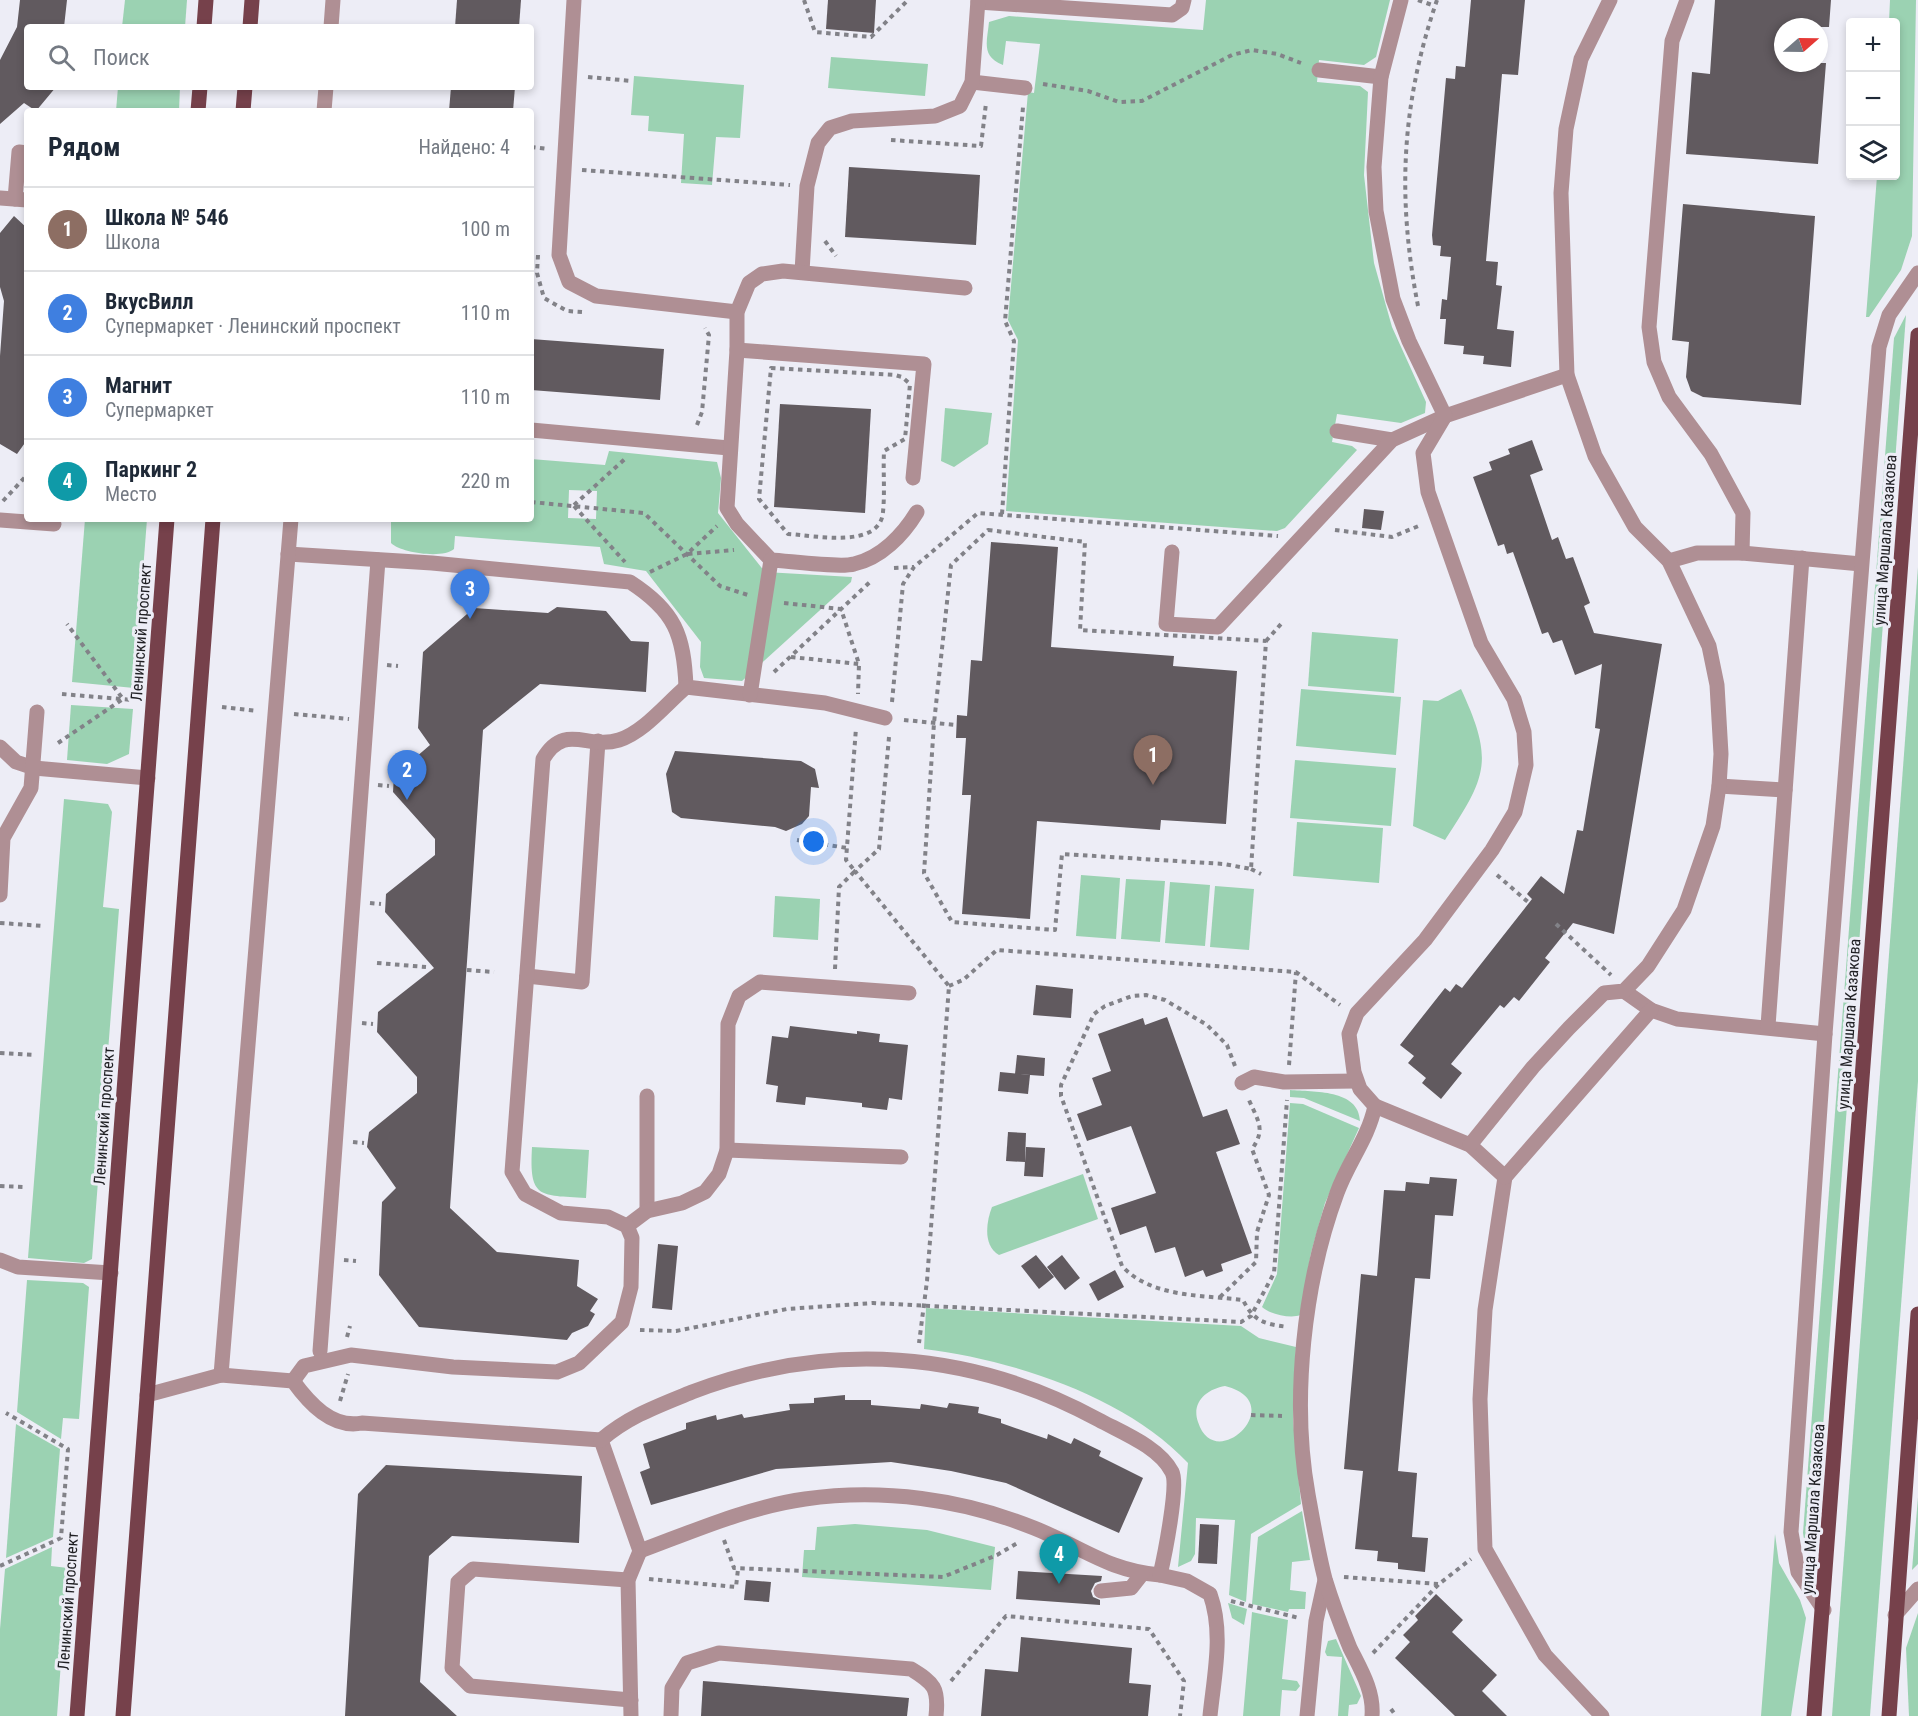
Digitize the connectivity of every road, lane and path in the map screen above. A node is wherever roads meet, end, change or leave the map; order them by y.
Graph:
1 (206, 0) edge
2 (252, 0) edge
3 (333, 0) edge
4 (574, 0) edge
5 (804, 0) edge
6 (908, 0) edge
7 (1184, 0) edge
8 (1401, 0) edge
9 (1417, 0) edge
10 (1437, 0) edge
11 (1610, 0) edge
12 (1687, 0) edge
13 (978, 1) edge
14 (1435, 6) junction
15 (204, 24) edge
16 (250, 24) edge
17 (331, 24) edge
18 (1319, 70) joint
19 (584, 77) dead end
20 (1381, 77) junction
21 (632, 81) dead end
22 (972, 82) junction
23 (988, 84) junction
24 (1025, 88) junction
25 (200, 90) edge
26 (245, 90) edge
27 (326, 90) edge
28 (198, 108) edge
29 (243, 108) edge
30 (324, 108) edge
31 (889, 140) dead end
32 (24, 153) edge
33 (581, 170) dead end
34 (807, 186) junction
35 (14, 199) edge
36 (823, 235) dead end
37 (839, 259) dead end
38 (802, 272) junction
39 (1918, 273) edge
40 (964, 288) dead end
41 (1419, 308) dead end
42 (737, 312) junction
43 (703, 326) dead end
44 (1918, 335) edge
45 (737, 350) junction
46 (1566, 375) junction
47 (1445, 416) junction
48 (693, 427) dead end
49 (534, 430) edge
50 (1338, 431) dead end
51 (1392, 440) junction
52 (645, 441) junction
53 (729, 448) junction
54 (24, 478) edge
55 (913, 478) dead end
56 (534, 502) edge
57 (0, 503) edge
58 (573, 506) junction
59 (917, 512) dead end
60 (730, 513) junction
61 (1002, 514) junction
62 (1437, 518) junction
63 (0, 520) edge
64 (24, 522) edge
65 (27, 522) edge
66 (167, 522) edge
67 (213, 522) edge
68 (291, 522) edge
69 (54, 524) dead end
70 (1315, 524) junction
71 (1281, 536) dead end
72 (855, 538) joint
73 (759, 547) junction
74 (1172, 552) dead end
75 (288, 554) junction
76 (687, 554) junction
77 (1742, 554) junction
78 (1802, 558) junction
79 (378, 560) junction
80 (771, 560) junction
81 (1669, 561) junction
82 (1861, 564) junction
83 (914, 567) junction
84 (884, 568) dead end
85 (876, 575) dead end
86 (630, 582) junction
87 (765, 602) junction
88 (842, 609) junction
89 (67, 624) dead end
90 (1281, 624) dead end
91 (1266, 641) junction
92 (790, 657) junction
93 (859, 663) junction
94 (686, 687) junction
95 (62, 694) dead end
96 (750, 695) junction
97 (123, 699) junction
98 (134, 700) dead end
99 (37, 712) dead end
100 (858, 712) junction
101 (890, 718) junction
102 (934, 723) junction
103 (957, 725) dead end
104 (598, 741) junction
105 (58, 743) dead end
106 (0, 747) edge
107 (34, 768) junction
108 (148, 778) junction
109 (1719, 786) junction
110 (1785, 790) junction
111 (797, 840) dead end
112 (847, 848) junction
113 (1503, 865) dead end
114 (1251, 869) junction
115 (855, 871) junction
116 (1261, 874) dead end
117 (0, 895) edge
118 (1528, 902) dead end
119 (0, 923) edge
120 (1556, 924) dead end
121 (44, 926) dead end
122 (377, 963) dead end
123 (426, 967) dead end
124 (467, 970) dead end
125 (494, 972) dead end
126 (1296, 972) junction
127 (527, 976) junction
128 (948, 986) junction
129 (834, 987) junction
130 (1623, 991) junction
131 (909, 993) dead end
132 (1651, 1010) junction
133 (1357, 1013) junction
134 (1768, 1026) junction
135 (1825, 1034) junction
136 (0, 1053) edge
137 (34, 1055) dead end
138 (1356, 1081) junction
139 (1288, 1082) junction
140 (1242, 1083) junction
141 (647, 1096) dead end
142 (1375, 1106) junction
143 (1470, 1145) junction
144 (727, 1150) junction
145 (901, 1157) dead end
146 (1505, 1177) junction
147 (0, 1186) edge
148 (24, 1187) dead end
149 (647, 1210) junction
150 (627, 1226) junction
151 (0, 1260) edge
152 (111, 1273) junction
153 (1220, 1297) junction
154 (922, 1304) junction
155 (1918, 1314) edge
156 (1251, 1316) junction
157 (618, 1326) junction
158 (1307, 1330) junction
159 (320, 1351) dead end
160 (917, 1362) junction
161 (349, 1369) dead end
162 (221, 1375) junction
163 (293, 1380) junction
164 (147, 1395) junction
165 (340, 1402) dead end
166 (6, 1413) dead end
167 (1251, 1414) dead end
168 (1300, 1416) junction
169 (601, 1440) junction
170 (714, 1523) junction
171 (1023, 1540) dead end
172 (640, 1551) junction
173 (0, 1566) edge
174 (1345, 1568) dead end
175 (738, 1569) junction
176 (1142, 1574) junction
177 (1160, 1575) junction
178 (1347, 1577) junction
179 (629, 1578) junction
180 (1326, 1580) junction
181 (1439, 1584) dead end
182 (1351, 1588) dead end
183 (1918, 1589) edge
184 (1101, 1591) dead end
185 (1824, 1610) junction
186 (1895, 1616) junction
187 (1369, 1642) dead end
188 (1376, 1662) dead end
189 (939, 1695) junction
190 (631, 1700) junction
191 (1389, 1700) dead end
192 (77, 1716) edge
193 (123, 1716) edge
194 (631, 1716) edge
195 (671, 1716) edge
196 (936, 1716) edge
197 (1180, 1716) edge
198 (1210, 1716) edge
199 (1307, 1716) edge
200 (1372, 1716) edge
201 (1391, 1716) edge
202 (1602, 1716) edge
203 (1814, 1716) edge
204 (1889, 1716) edge

1 - 15 main road
2 - 16 main road
3 - 17 street
4 - 42 street
5 - 6 path
7 - 13 street
8 - 20 street
9 - 14 path
10 - 14 path
11 - 46 street
12 - 77 street
13 - 22 street
14 - 41 path
18 - 20 street
18 - 24 path
19 - 21 path
20 - 47 street
22 - 23 street
22 - 34 street
23 - 24 street
23 - 31 path
24 - 61 path
25 - 28 main road
26 - 29 main road
27 - 30 street
32 - 35 street
33 - 34 path
34 - 38 street
36 - 37 path
38 - 40 street
38 - 42 street
39 - 82 street
42 - 45 street
43 - 48 path
44 - 185 main road, улица Маршала Казакова
45 - 53 street
45 - 55 street
46 - 47 street
46 - 81 street
47 - 51 street
47 - 62 street
49 - 52 street
50 - 51 street
51 - 70 street
52 - 53 street
52 - 58 path
53 - 60 street
54 - 57 path
56 - 58 path
58 - 76 path
58 - 86 path
59 - 80 street
60 - 73 street
60 - 76 path
61 - 71 path
61 - 83 path
62 - 70 path
62 - 133 street
63 - 64 street
65 - 69 street
66 - 108 main road, Ленинский проспект
67 - 164 main road
68 - 75 street
70 - 74 street
72 - 72 path
73 - 76 path
73 - 80 street
75 - 79 street
75 - 162 street
76 - 86 path
76 - 87 path
77 - 78 street
77 - 81 street
78 - 82 street
78 - 110 street
79 - 86 street
79 - 159 street
80 - 87 street
81 - 109 street
82 - 135 street
83 - 84 path
83 - 101 path
85 - 88 path
86 - 94 street
87 - 88 path
87 - 96 street
88 - 92 path
88 - 93 path
89 - 97 path
90 - 91 path
91 - 102 path
91 - 114 path
92 - 93 path
92 - 96 path
93 - 100 path
94 - 96 street
94 - 104 street
95 - 97 path
96 - 100 street
97 - 98 path
97 - 105 path
99 - 107 street
100 - 101 street
100 - 112 path
101 - 102 path
101 - 115 path
102 - 103 path
102 - 114 path
104 - 127 street
104 - 127 street
106 - 107 street
107 - 108 street
107 - 117 street
108 - 152 main road, Ленинский проспект
109 - 110 street
109 - 130 street
110 - 134 street
111 - 112 path
112 - 115 path
113 - 118 path
114 - 116 path
115 - 128 path
115 - 129 path
119 - 121 path
120 - 130 path
122 - 123 path
124 - 125 path
126 - 128 path
126 - 133 path
126 - 139 path
127 - 150 street
128 - 154 path
129 - 131 street
129 - 144 street
130 - 132 street
130 - 143 street
132 - 134 street
132 - 146 street
133 - 138 street
134 - 135 street
135 - 185 street
136 - 137 path
138 - 139 street
138 - 142 street
139 - 140 street
139 - 156 path
140 - 153 path
140 - 153 path
141 - 149 street
142 - 143 street
142 - 158 street
143 - 146 street
144 - 145 street
144 - 149 street
146 - 202 street
147 - 148 path
149 - 150 street
150 - 157 street
151 - 152 street
152 - 192 main road, Ленинский проспект
153 - 156 path
154 - 156 path
154 - 157 path
154 - 160 path
155 - 186 main road
156 - 158 path
157 - 163 street
158 - 168 street
160 - 169 street
160 - 177 street
161 - 165 path
162 - 163 street
162 - 164 street
163 - 169 street
164 - 193 main road
166 - 173 path
167 - 168 path
168 - 180 street
169 - 172 street
170 - 172 street
170 - 175 path
170 - 176 street
171 - 175 path
172 - 179 street
174 - 178 path
175 - 179 path
176 - 177 street
176 - 184 street
177 - 198 street
178 - 180 path
178 - 181 path
178 - 182 path
179 - 190 street
179 - 190 street
180 - 199 street
180 - 200 street
183 - 186 street
185 - 203 main road, улица Маршала Казакова
186 - 204 main road
187 - 188 path
189 - 195 street
189 - 196 street
189 - 197 path
190 - 194 street
191 - 201 path

